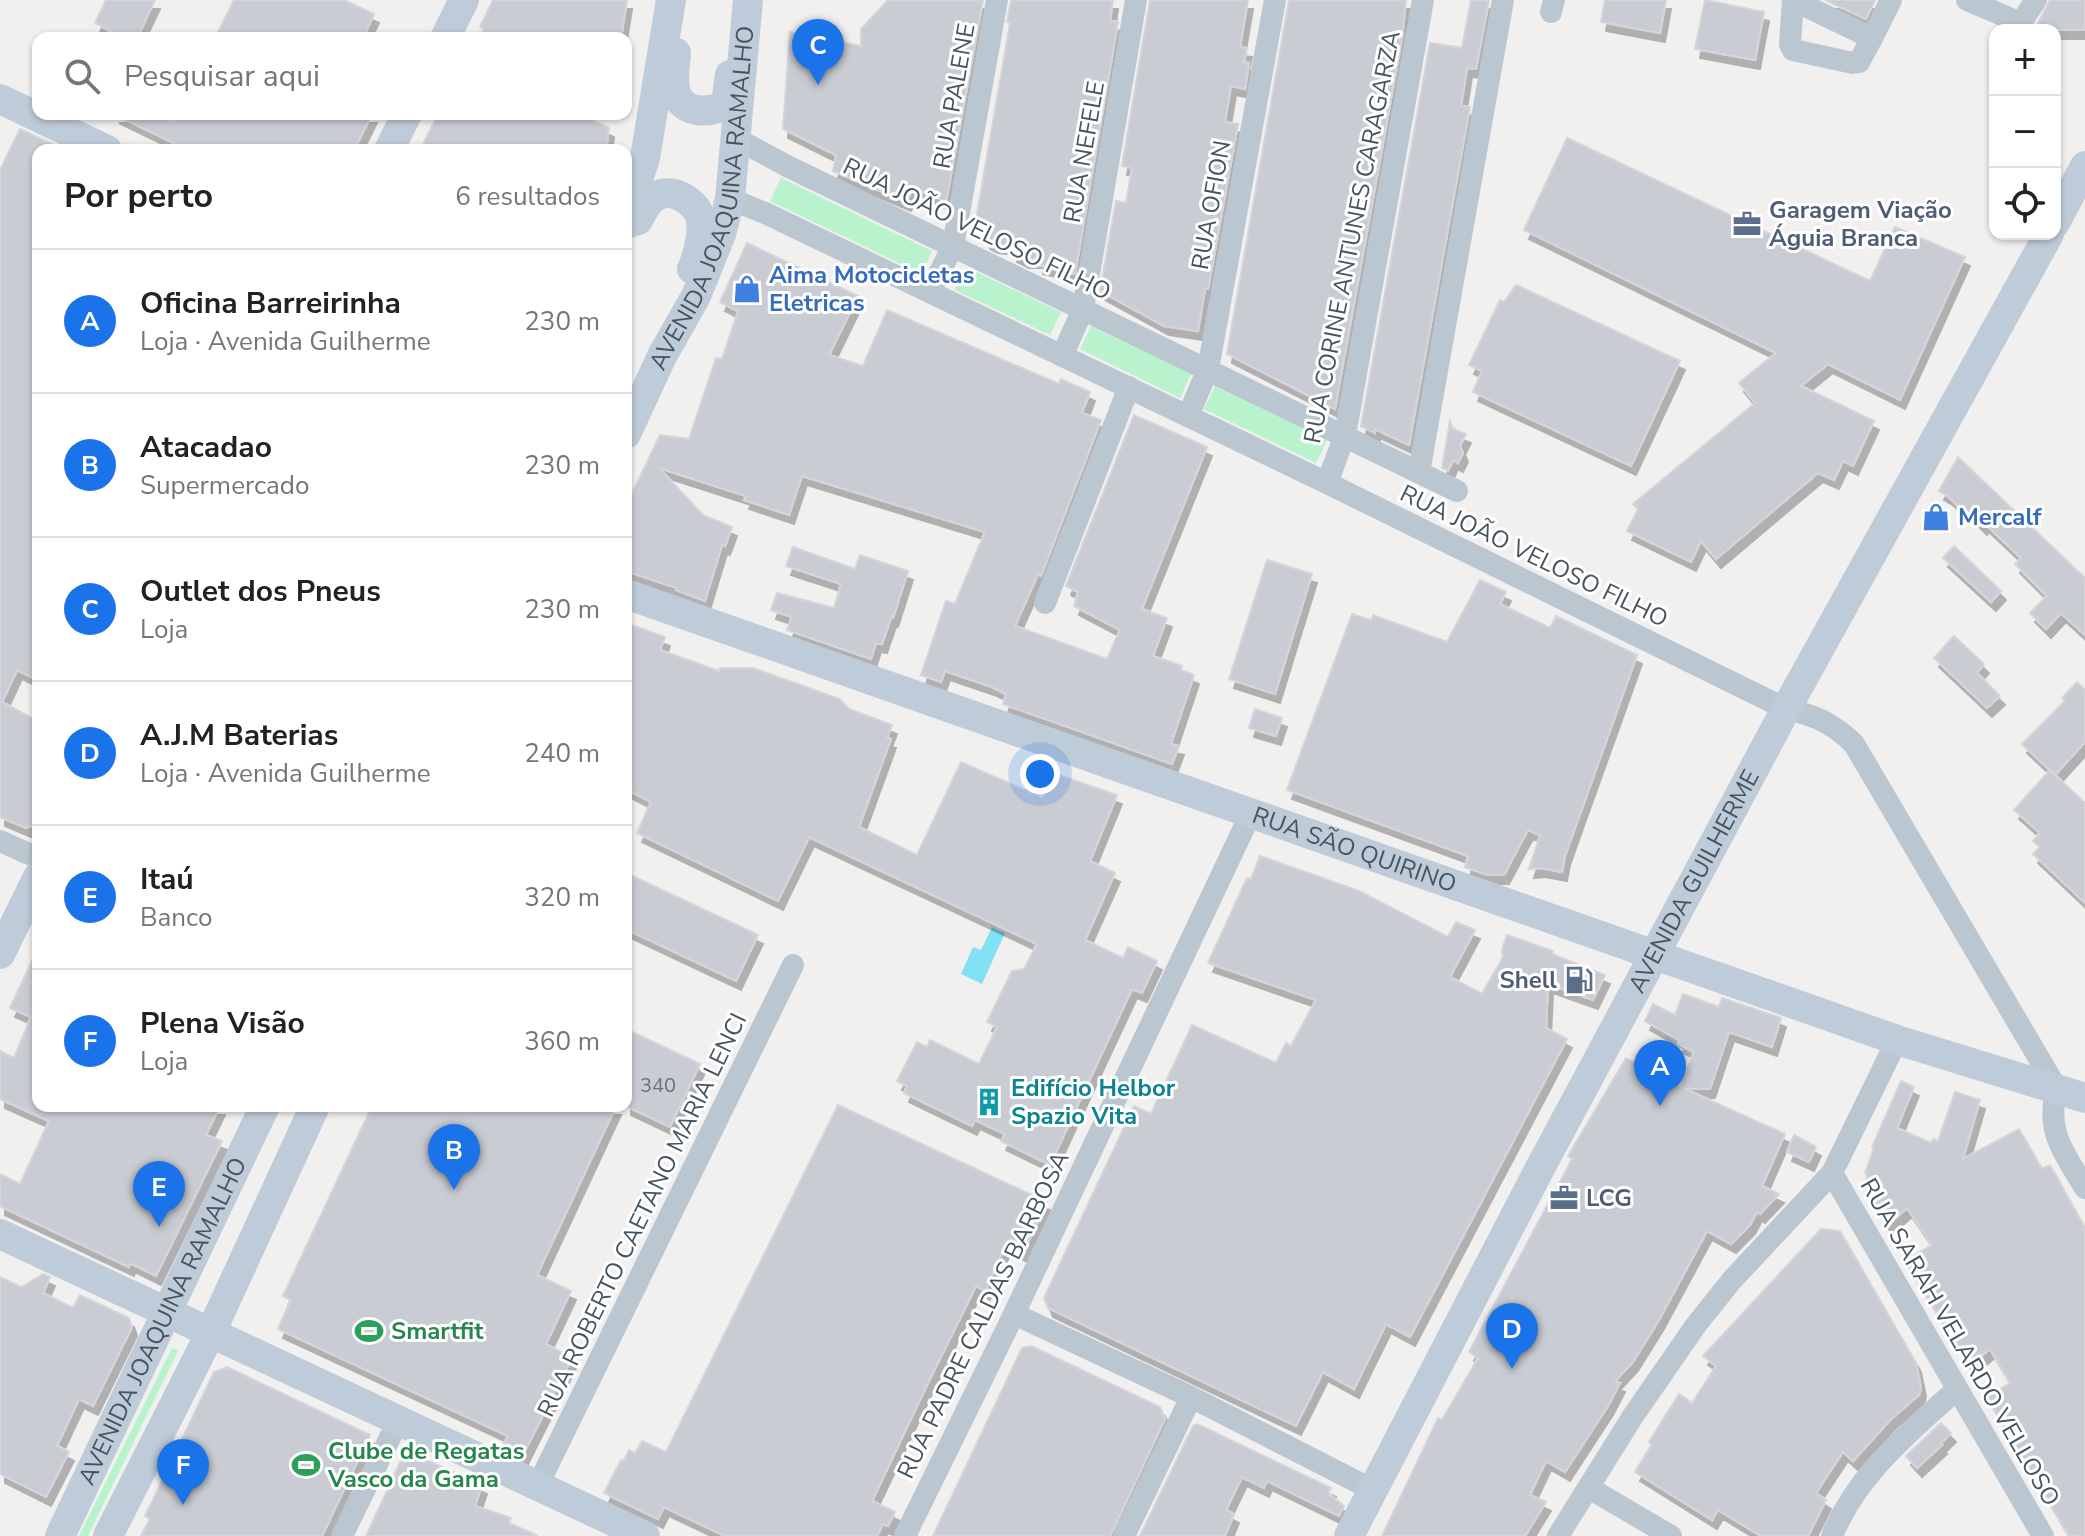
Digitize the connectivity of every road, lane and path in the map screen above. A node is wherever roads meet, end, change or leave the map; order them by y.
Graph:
1 (464, 0) edge
2 (671, 0) edge
3 (677, 0) edge
4 (748, 0) edge
5 (997, 0) edge
6 (1136, 0) edge
7 (1275, 0) edge
8 (1423, 0) edge
9 (1503, 0) edge
10 (1793, 0) edge
11 (1891, 0) edge
12 (1967, 0) edge
13 (2036, 0) edge
14 (448, 32) edge
15 (1872, 38) junction
16 (743, 52) junction
17 (0, 99) edge
18 (32, 114) edge
19 (44, 120) edge
20 (404, 120) edge
21 (735, 138) junction
22 (94, 144) edge
23 (392, 144) edge
24 (2085, 166) edge
25 (632, 198) edge
26 (730, 199) junction
27 (2061, 212) edge
28 (632, 222) edge
29 (2046, 240) edge
30 (953, 246) junction
31 (930, 292) junction
32 (1083, 309) junction
33 (662, 356) junction
34 (1062, 356) junction
35 (1208, 369) junction
36 (1129, 387) junction
37 (1188, 416) junction
38 (632, 421) edge
39 (1345, 435) junction
40 (1419, 472) junction
41 (1327, 483) junction
42 (1457, 491) dead end
43 (632, 596) edge
44 (1045, 603) dead end
45 (1786, 709) junction
46 (1251, 813) junction
47 (0, 841) edge
48 (32, 855) edge
49 (32, 889) edge
50 (0, 954) edge
51 (1654, 955) junction
52 (793, 965) dead end
53 (1897, 1040) junction
54 (2071, 1093) edge
55 (262, 1112) edge
56 (312, 1112) edge
57 (1832, 1173) junction
58 (2085, 1188) edge
59 (0, 1234) edge
60 (168, 1312) junction
61 (1014, 1314) junction
62 (211, 1332) junction
63 (1957, 1389) junction
64 (1191, 1397) junction
65 (398, 1421) junction
66 (537, 1487) junction
67 (1589, 1488) junction
68 (1373, 1490) junction
69 (60, 1536) edge
70 (108, 1536) edge
71 (342, 1536) edge
72 (645, 1536) edge
73 (905, 1536) edge
74 (1124, 1536) edge
75 (1349, 1536) edge
76 (1558, 1536) edge
77 (1671, 1536) edge
78 (1832, 1536) edge
79 (2043, 1536) edge

1 - 14 street
2 - 25 street
3 - 16 street
4 - 16 street, AVENIDA JOAQUINA RAMALHO
5 - 30 street, RUA PALENE
6 - 32 street, RUA NEFELE
7 - 35 street, RUA OFION
8 - 39 street, RUA CORINE ANTUNES CARAGARZA
9 - 40 street
10 - 15 street
10 - 15 street
11 - 15 street
12 - 13 street
16 - 21 street, AVENIDA JOAQUINA RAMALHO
17 - 18 street
19 - 22 street
20 - 23 street
21 - 26 street, AVENIDA JOAQUINA RAMALHO
21 - 30 street, RUA JOÃO VELOSO FILHO
24 - 27 street
26 - 31 street, RUA JOÃO VELOSO FILHO
26 - 33 street, AVENIDA JOAQUINA RAMALHO
28 - 33 street
29 - 45 street, AVENIDA GUILHERME
30 - 31 street, RUA PALENE
30 - 32 street, RUA JOÃO VELOSO FILHO
31 - 34 street, RUA JOÃO VELOSO FILHO
32 - 34 street, RUA NEFELE
32 - 35 street, RUA JOÃO VELOSO FILHO
33 - 38 street, AVENIDA JOAQUINA RAMALHO
34 - 36 street, RUA JOÃO VELOSO FILHO
35 - 37 street, RUA OFION
35 - 39 street, RUA JOÃO VELOSO FILHO
36 - 37 street, RUA JOÃO VELOSO FILHO
36 - 44 street
37 - 41 street, RUA JOÃO VELOSO FILHO
39 - 40 street, RUA JOÃO VELOSO FILHO
39 - 41 street, RUA CORINE ANTUNES CARAGARZA
40 - 42 street, RUA JOÃO VELOSO FILHO
41 - 45 street, RUA JOÃO VELOSO FILHO
43 - 46 street, RUA SÃO QUIRINO
45 - 51 street, AVENIDA GUILHERME
45 - 54 street, RUA JOÃO VELOSO FILHO
46 - 51 street, RUA SÃO QUIRINO
46 - 61 street, RUA PADRE CALDAS BARBOSA
47 - 48 street
49 - 50 street
51 - 53 street, RUA SÃO QUIRINO
51 - 68 street, AVENIDA GUILHERME
52 - 66 street, RUA ROBERTO CAETANO MARIA LENCI
53 - 54 street, RUA SÃO QUIRINO
53 - 57 street
54 - 58 street
55 - 60 street, AVENIDA JOAQUINA RAMALHO
56 - 62 street, AVENIDA JOAQUINA RAMALHO
57 - 63 street, RUA SARAH VELARDO VELLOSO
57 - 67 street
59 - 60 street
60 - 62 street
60 - 69 street, AVENIDA JOAQUINA RAMALHO
61 - 64 street
61 - 73 street, RUA PADRE CALDAS BARBOSA
62 - 65 street
62 - 70 street, AVENIDA JOAQUINA RAMALHO
63 - 78 street
63 - 79 street, RUA SARAH VELARDO VELLOSO
64 - 68 street
64 - 74 street
65 - 66 street
65 - 71 street
66 - 72 street
67 - 76 street
67 - 77 street
68 - 75 street, AVENIDA GUILHERME

